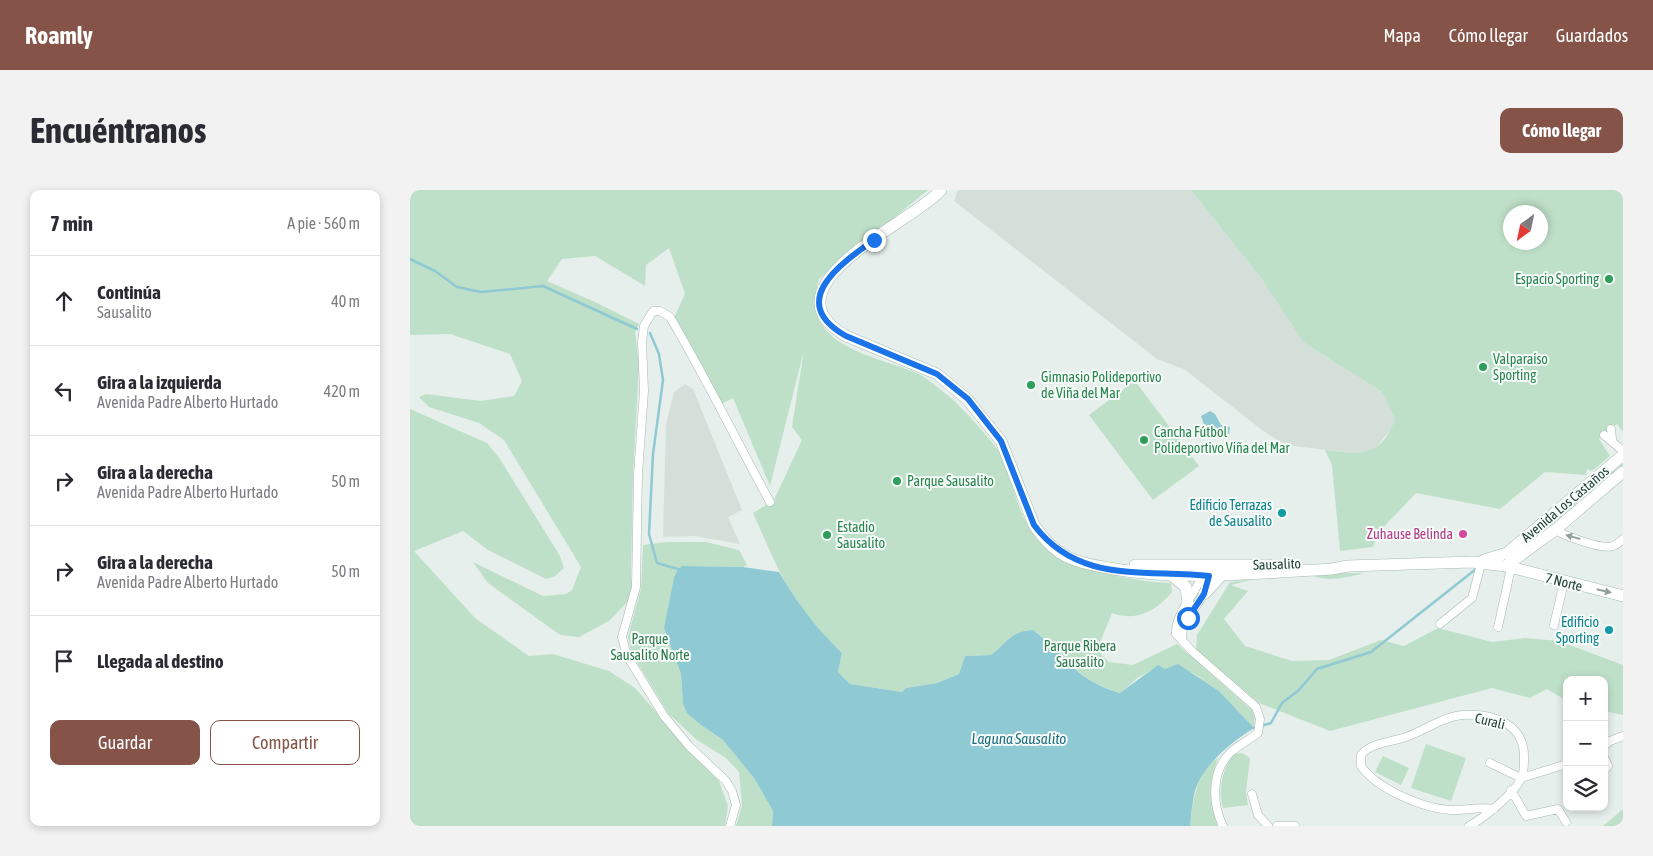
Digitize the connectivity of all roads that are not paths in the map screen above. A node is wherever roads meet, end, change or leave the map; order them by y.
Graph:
1 (941, 190) edge
2 (1611, 429) dead end
3 (1604, 435) dead end
4 (1612, 439) junction
5 (1623, 451) edge
6 (1623, 455) edge
7 (1623, 472) edge
8 (770, 502) dead end
9 (1555, 530) junction
10 (1623, 539) edge
11 (1507, 553) junction
12 (1476, 563) junction
13 (1348, 566) junction
14 (1103, 567) junction
15 (1509, 567) junction
16 (1206, 572) junction
17 (1170, 574) junction
18 (1222, 575) junction
19 (1564, 582) junction
20 (1204, 594) junction
21 (1623, 596) edge
22 (1188, 603) junction
23 (1440, 624) dead end
24 (1554, 625) dead end
25 (1498, 627) dead end
26 (1182, 639) junction
27 (1623, 736) edge
28 (1608, 743) edge
29 (1490, 762) dead end
30 (1563, 765) edge
31 (1522, 778) junction
32 (1511, 790) junction
33 (1252, 794) dead end
34 (1494, 809) junction
35 (1566, 822) dead end
36 (730, 826) edge
37 (1223, 826) edge
38 (1268, 826) edge
39 (1277, 826) edge
40 (1295, 826) edge
41 (1469, 826) edge

1 - 14 main road
2 - 4 street
3 - 4 street
4 - 5 street
6 - 11 main road, Avenida Los Castaños
7 - 9 main road, Avenida Los Castaños
8 - 36 street
10 -> 9 street
9 - 15 main road, Avenida Los Castaños
11 - 12 main road, Sausalito
11 - 15 main road
12 - 13 main road, Sausalito
12 - 15 main road, Sausalito
12 - 23 street
13 - 16 main road, Sausalito
13 - 18 main road, Sausalito
14 - 16 main road
14 - 17 main road
15 - 19 main road, 7 Norte
15 - 25 street
16 - 17 main road
16 - 18 main road, Sausalito
16 - 20 street
16 - 22 street
17 - 22 main road
18 - 20 main road
19 -> 21 main road, 7 Norte
19 - 24 street
20 - 26 street
22 - 26 street
26 - 37 street
27 - 28 street
29 - 31 street
30 - 31 street
31 - 32 street
31 - 34 street, Curali
32 - 34 street
32 - 35 street
33 - 38 street
34 - 41 street
39 - 40 street

